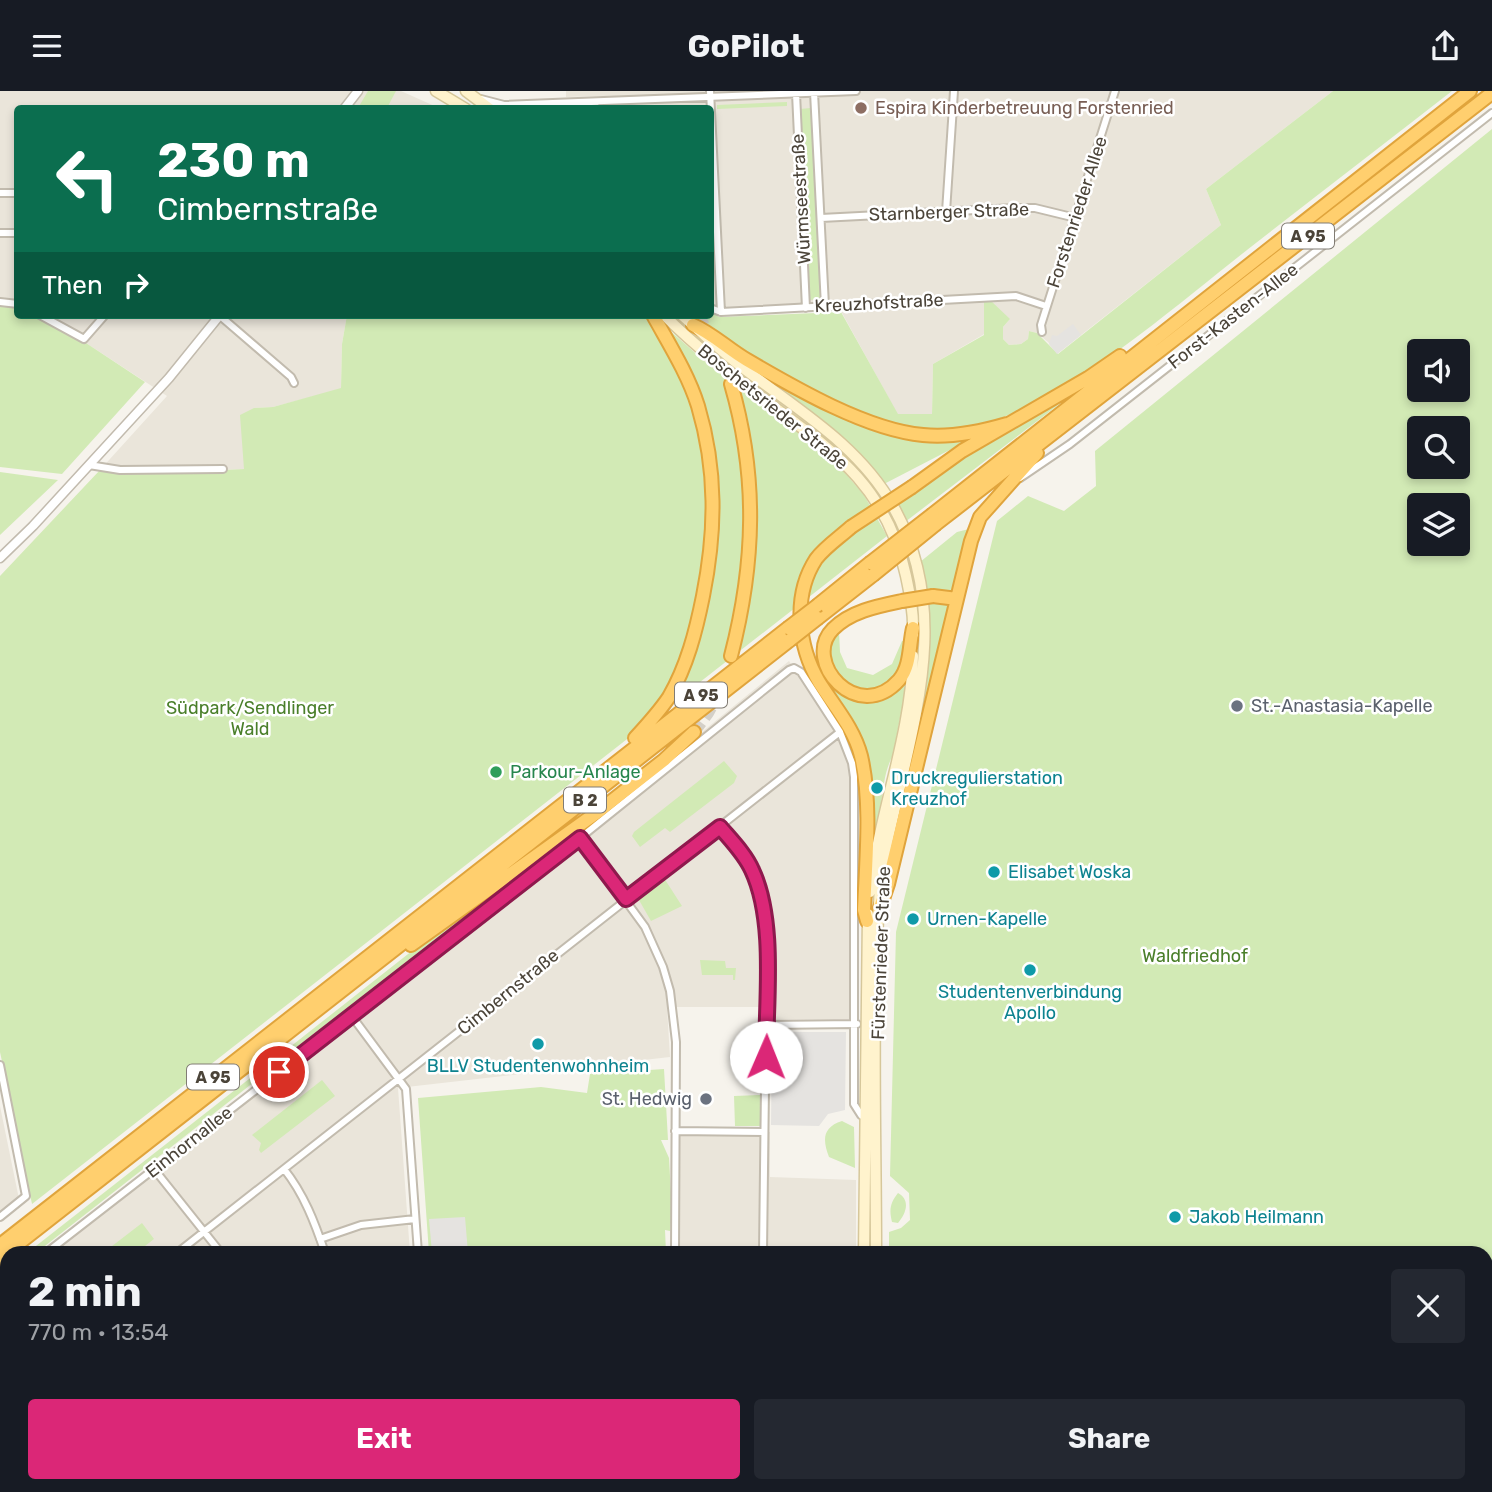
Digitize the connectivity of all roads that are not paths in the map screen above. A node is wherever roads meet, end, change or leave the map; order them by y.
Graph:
1 (358, 91) edge
2 (436, 91) edge
3 (856, 91) edge
4 (954, 91) edge
5 (1115, 91) edge
6 (1470, 91) edge
7 (814, 92) edge
8 (796, 93) edge
9 (1492, 93) edge
10 (471, 94) edge
11 (710, 94) edge
12 (597, 102) junction
13 (347, 105) edge
14 (459, 105) edge
15 (485, 105) edge
16 (505, 105) edge
17 (568, 105) edge
18 (591, 105) edge
19 (1492, 113) edge
20 (714, 173) edge
21 (946, 212) junction
22 (821, 218) junction
23 (1076, 218) junction
24 (825, 306) junction
25 (1046, 306) junction
26 (806, 307) junction
27 (714, 309) edge
28 (721, 312) junction
29 (47, 319) edge
30 (102, 319) edge
31 (217, 319) edge
32 (225, 319) edge
33 (655, 319) edge
34 (668, 319) edge
35 (686, 319) edge
36 (693, 325) junction
37 (1166, 330) junction
38 (1042, 332) dead end
39 (295, 383) dead end
40 (731, 384) tunnel mouth
41 (1007, 424) junction
42 (1049, 436) junction
43 (89, 465) junction
44 (223, 469) dead end
45 (1004, 489) junction
46 (935, 519) junction
47 (0, 558) edge
48 (918, 573) joint
49 (907, 581) joint
50 (957, 599) junction
51 (913, 628) junction
52 (789, 634) junction
53 (731, 656) dead end
54 (794, 668) joint
55 (694, 732) tunnel mouth
56 (840, 732) junction
57 (614, 762) junction
58 (720, 827) junction
59 (580, 838) junction
60 (626, 899) junction
61 (880, 908) junction
62 (861, 920) junction
63 (379, 960) junction
64 (351, 1016) junction
65 (860, 1024) junction
66 (766, 1025) junction
67 (0, 1065) edge
68 (399, 1078) junction
69 (675, 1131) junction
70 (764, 1132) junction
71 (153, 1169) junction
72 (284, 1169) junction
73 (0, 1217) edge
74 (415, 1219) junction
75 (205, 1231) junction
76 (864, 1231) junction
77 (876, 1231) junction
78 (320, 1238) junction
79 (0, 1245) edge
80 (15, 1246) edge
81 (55, 1246) edge
82 (186, 1246) edge
83 (216, 1246) edge
84 (323, 1246) edge
85 (417, 1246) edge
86 (675, 1246) edge
87 (763, 1246) edge
88 (864, 1246) edge
89 (876, 1246) edge

1 - 13 street
2 - 14 main road
3 - 7 street
4 - 21 street
5 - 23 street, Forstenrieder Allee
6 - 37 highway, A 95
7 - 8 street
7 - 22 street, Würmseestraße
8 - 11 street
8 - 26 street, Würmseestraße
9 - 42 highway, A 95
10 - 15 main road
10 - 16 street
11 - 12 street
12 - 17 street
12 - 18 street
19 - 45 street, Forst-Kasten-Allee
20 - 28 street
21 - 22 street, Starnberger Straße
21 - 23 street, Starnberger Straße
22 - 24 street, Würmseestraße
23 - 25 street, Forstenrieder Allee
24 - 25 street, Kreuzhofstraße
24 - 26 street, Kreuzhofstraße
25 - 38 street, Forstenrieder Allee
26 - 28 street, Kreuzhofstraße
27 - 28 street, Kreuzhofstraße
29 - 30 street
31 - 43 street
32 - 39 street
33 - 57 highway
34 - 49 main road, Boschetsrieder Straße
35 - 36 main road, Boschetsrieder Straße
36 - 41 highway
36 - 48 main road, Boschetsrieder Straße
37 - 41 highway
37 - 46 highway, A 95
40 - 53 highway
41 - 62 highway, bridge
42 - 45 highway
42 - 46 highway
43 - 44 street
43 - 47 street
45 - 50 highway
46 - 52 highway, A 95, bridge
48 - 61 main road, Fürstenrieder Straße
49 - 51 main road, Fürstenrieder Straße
50 - 51 highway, bridge
50 - 61 highway
51 - 62 main road, Fürstenrieder Straße
52 - 57 highway, A 95
52 - 63 highway, B 2
54 - 56 street, Fürstenrieder Straße
54 - 59 street, Einhornallee
55 - 63 highway
56 - 58 street, Cimbernstraße
56 - 62 street, Fürstenrieder Straße
57 - 79 highway, A 95
58 - 60 street, Cimbernstraße
58 - 66 street
59 - 60 street
59 - 64 street, Einhornallee
60 - 68 street, Cimbernstraße
60 - 69 street
61 - 77 main road, Fürstenrieder Straße
62 - 65 main road, Fürstenrieder Straße
63 - 80 highway, B 2
64 - 68 street
64 - 71 street, Einhornallee
65 - 66 street
65 - 76 main road, Fürstenrieder Straße
66 - 70 street
67 - 73 street
68 - 72 street, Cimbernstraße
68 - 74 street
69 - 70 street
69 - 86 street
70 - 87 street
71 - 75 street
71 - 81 street, Einhornallee
72 - 75 street, Cimbernstraße
72 - 78 street
74 - 78 street
74 - 85 street
75 - 82 street, Cimbernstraße
75 - 83 street
76 - 77 main road
76 - 88 main road, Fürstenrieder Straße
77 - 89 main road, Fürstenrieder Straße
78 - 84 street

